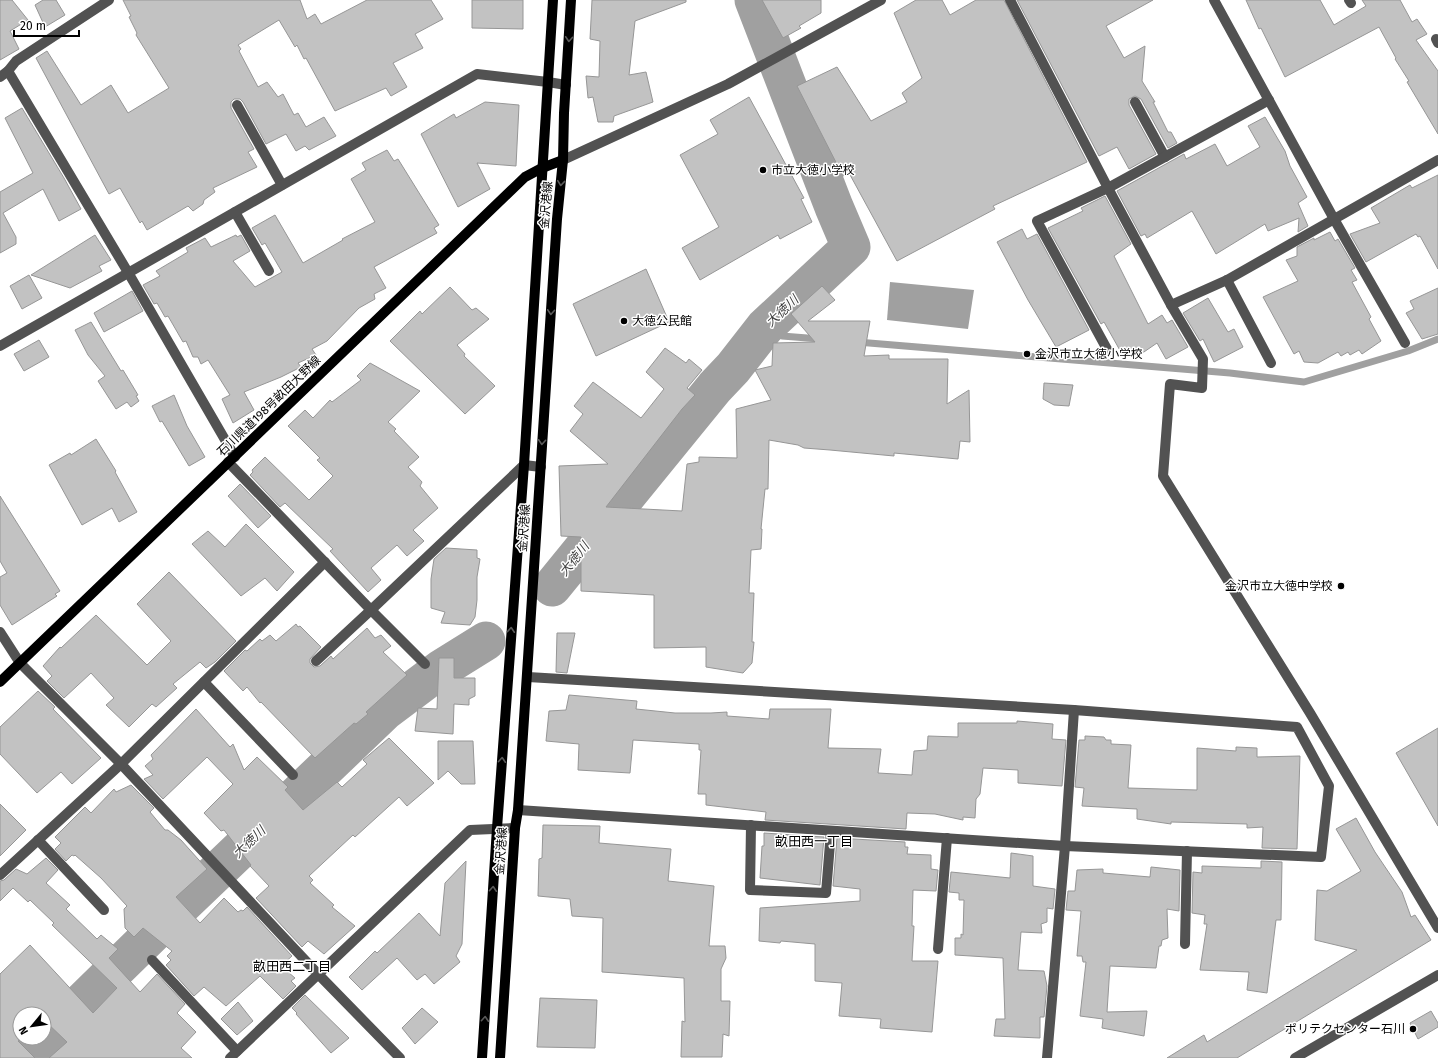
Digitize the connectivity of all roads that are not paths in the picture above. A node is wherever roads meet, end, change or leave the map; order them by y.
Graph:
1 (109, 0) edge
2 (553, 0) edge
3 (572, 0) edge
4 (881, 0) edge
5 (1010, 0) edge
6 (1214, 0) edge
7 (864, 4) edge
8 (4, 74) edge
9 (548, 82) junction
10 (566, 85) junction
11 (1269, 100) junction
12 (1135, 102) dead end
13 (237, 105) dead end
14 (1165, 157) junction
15 (563, 160) junction
16 (1438, 160) edge
17 (542, 168) junction
18 (282, 185) junction
19 (1108, 188) junction
20 (235, 212) junction
21 (1334, 219) junction
22 (269, 271) dead end
23 (129, 274) junction
24 (1227, 280) junction
25 (1171, 305) junction
26 (1404, 343) dead end
27 (0, 346) edge
28 (1108, 351) dead end
29 (1270, 363) dead end
30 (231, 460) junction
31 (524, 465) junction
32 (541, 467) junction
33 (325, 562) junction
34 (371, 610) junction
35 (0, 632) edge
36 (316, 661) dead end
37 (20, 663) junction
38 (425, 664) dead end
39 (528, 677) junction
40 (0, 682) edge
41 (204, 682) junction
42 (1074, 710) junction
43 (121, 764) junction
44 (293, 775) dead end
45 (518, 810) junction
46 (751, 825) junction
47 (497, 828) junction
48 (515, 828) junction
49 (831, 831) junction
50 (947, 838) junction
51 (38, 840) junction
52 (1065, 846) junction
53 (1186, 851) junction
54 (0, 875) edge
55 (104, 910) dead end
56 (1438, 928) edge
57 (1185, 944) dead end
58 (938, 949) dead end
59 (152, 960) dead end
60 (318, 974) junction
61 (1438, 975) edge
62 (233, 1055) edge
63 (400, 1058) edge
64 (482, 1058) edge
65 (500, 1058) edge
66 (1047, 1058) edge
67 (1295, 1058) edge

1 - 8 street
2 - 9 main road, 金沢港線
3 -> 10 main road, 金沢港線
4 - 7 street
5 - 19 street
6 - 11 street
7 - 15 street
8 - 23 street
9 - 10 street
9 - 17 main road, 金沢港線
9 - 18 street
10 - 15 main road, 金沢港線
11 - 14 street
11 - 21 street
12 - 14 street
13 - 18 street
14 - 19 street
15 - 17 main road, 石川県道198号畝田大野線
15 -> 32 main road, 金沢港線
16 - 21 street
17 - 30 main road, 石川県道198号畝田大野線
17 - 31 main road, 金沢港線
18 - 20 street
19 - 25 street
19 - 28 street
20 - 22 street
20 - 23 street
21 - 24 street
21 - 26 street
23 - 27 street
23 - 30 street
24 - 25 street
24 - 29 street
25 - 56 street
30 - 33 street
30 - 37 main road, 石川県道198号畝田大野線
31 - 32 street
31 - 34 street
47 -> 31 main road, 金沢港線
32 - 39 main road, 金沢港線
33 - 34 street
33 - 41 street
34 - 36 street
34 - 38 street
35 - 37 street
37 - 40 main road, 石川県道198号畝田大野線
37 - 43 street
39 - 42 street
39 - 45 main road, 金沢港線
41 - 43 street
41 - 44 street
42 - 52 street
42 - 53 street
43 - 51 street
43 - 60 street
45 - 46 street
45 - 48 main road, 金沢港線
46 - 49 street
46 - 49 street
47 - 48 street
47 - 60 street
64 -> 47 main road, 金沢港線
48 - 65 main road, 金沢港線
49 - 50 street
50 - 52 street
50 - 58 street
51 - 54 street
51 - 55 street
52 - 53 street
52 - 66 street
53 - 57 street
59 - 62 street
60 - 62 street
60 - 63 street
61 - 67 street

